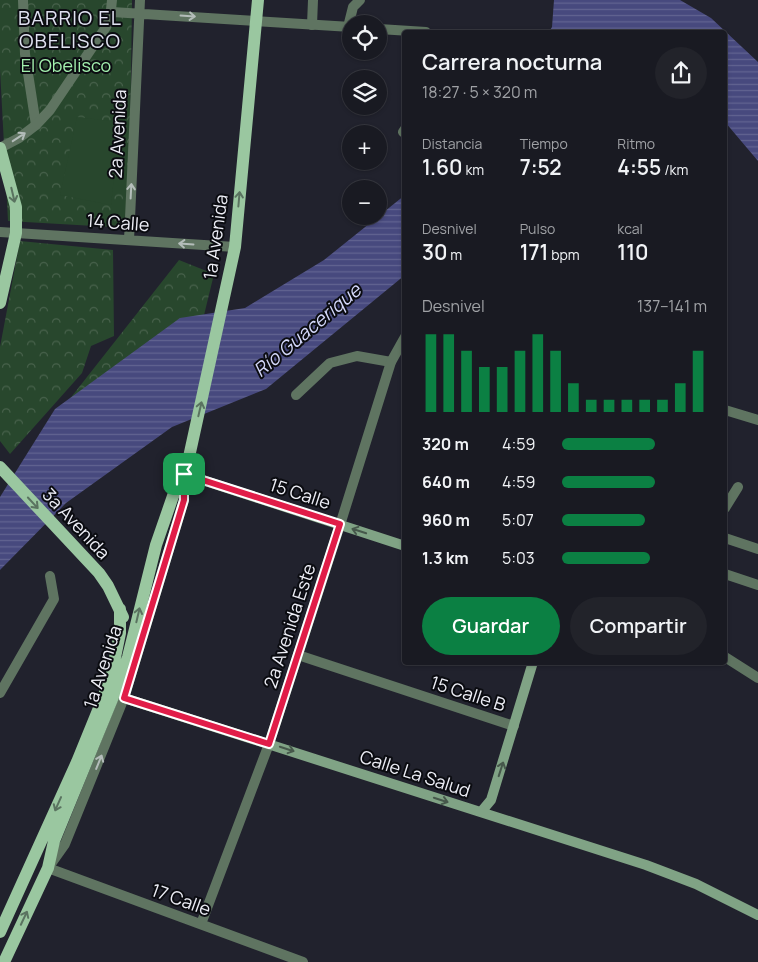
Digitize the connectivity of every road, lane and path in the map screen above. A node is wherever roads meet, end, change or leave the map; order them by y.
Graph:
1 (23, 0) edge
2 (112, 0) edge
3 (140, 0) edge
4 (258, 0) edge
5 (313, 0) edge
6 (360, 0) edge
7 (112, 12) junction
8 (139, 13) junction
9 (351, 15) edge
10 (256, 21) junction
11 (312, 25) junction
12 (342, 27) edge
13 (387, 30) edge
14 (402, 30) edge
15 (36, 125) junction
16 (0, 148) edge
17 (0, 232) edge
18 (16, 233) junction
19 (129, 240) junction
20 (235, 247) junction
21 (0, 303) edge
22 (402, 342) edge
23 (391, 362) junction
24 (296, 395) dead end
25 (727, 411) edge
26 (758, 420) edge
27 (0, 467) edge
28 (184, 474) junction
29 (738, 487) dead end
30 (727, 505) edge
31 (340, 524) junction
32 (727, 539) edge
33 (402, 545) edge
34 (758, 549) edge
35 (727, 575) edge
36 (50, 576) dead end
37 (758, 585) edge
38 (120, 609) junction
39 (298, 655) junction
40 (727, 658) edge
41 (532, 665) edge
42 (758, 678) edge
43 (0, 693) edge
44 (124, 698) junction
45 (514, 726) junction
46 (269, 744) junction
47 (491, 800) junction
48 (481, 812) junction
49 (495, 817) junction
50 (48, 868) junction
51 (758, 915) edge
52 (201, 924) junction
53 (0, 932) edge
54 (4, 962) edge
55 (304, 962) edge

1 - 15 street
2 - 7 street
3 - 8 street, 2a Avenida
4 - 10 main road, 1a Avenida
5 - 11 street
6 - 9 street
7 - 8 street
7 - 15 street
8 -> 10 street
19 -> 8 street, 2a Avenida
10 - 11 street
20 -> 10 main road, 1a Avenida
11 - 12 street
13 - 14 street
16 -> 15 street
16 -> 18 main road
17 - 18 street, 14 Calle
18 - 19 street, 14 Calle
18 - 21 main road
20 -> 19 street, 14 Calle
28 -> 20 main road, 1a Avenida
22 - 23 street, 2a Avenida Este
23 - 24 street
23 - 31 street, 2a Avenida Este
25 - 26 street
27 -> 38 main road, 3a Avenida
28 - 31 main road, 15 Calle
28 - 44 street, 1a Avenida
50 -> 28 main road, 1a Avenida
29 - 30 street
33 -> 31 main road, 15 Calle
31 - 39 street, 2a Avenida Este
32 - 34 street
35 - 37 street
36 - 43 street
38 - 44 main road, 3a Avenida
38 -> 53 main road
39 - 45 street, 15 Calle B
39 - 46 street, 2a Avenida Este
40 - 42 street
41 - 45 main road
44 - 46 main road, Calle La Salud
50 -> 44 street, 1a Avenida
47 -> 45 main road
46 -> 48 main road, Calle La Salud
46 - 52 street, 2a Avenida Este
47 - 48 main road
47 - 49 main road
48 - 49 main road, Calle La Salud
49 - 51 main road, Calle La Salud
50 - 52 street, 17 Calle
54 -> 50 main road, 1a Avenida
52 - 55 street, 17 Calle

